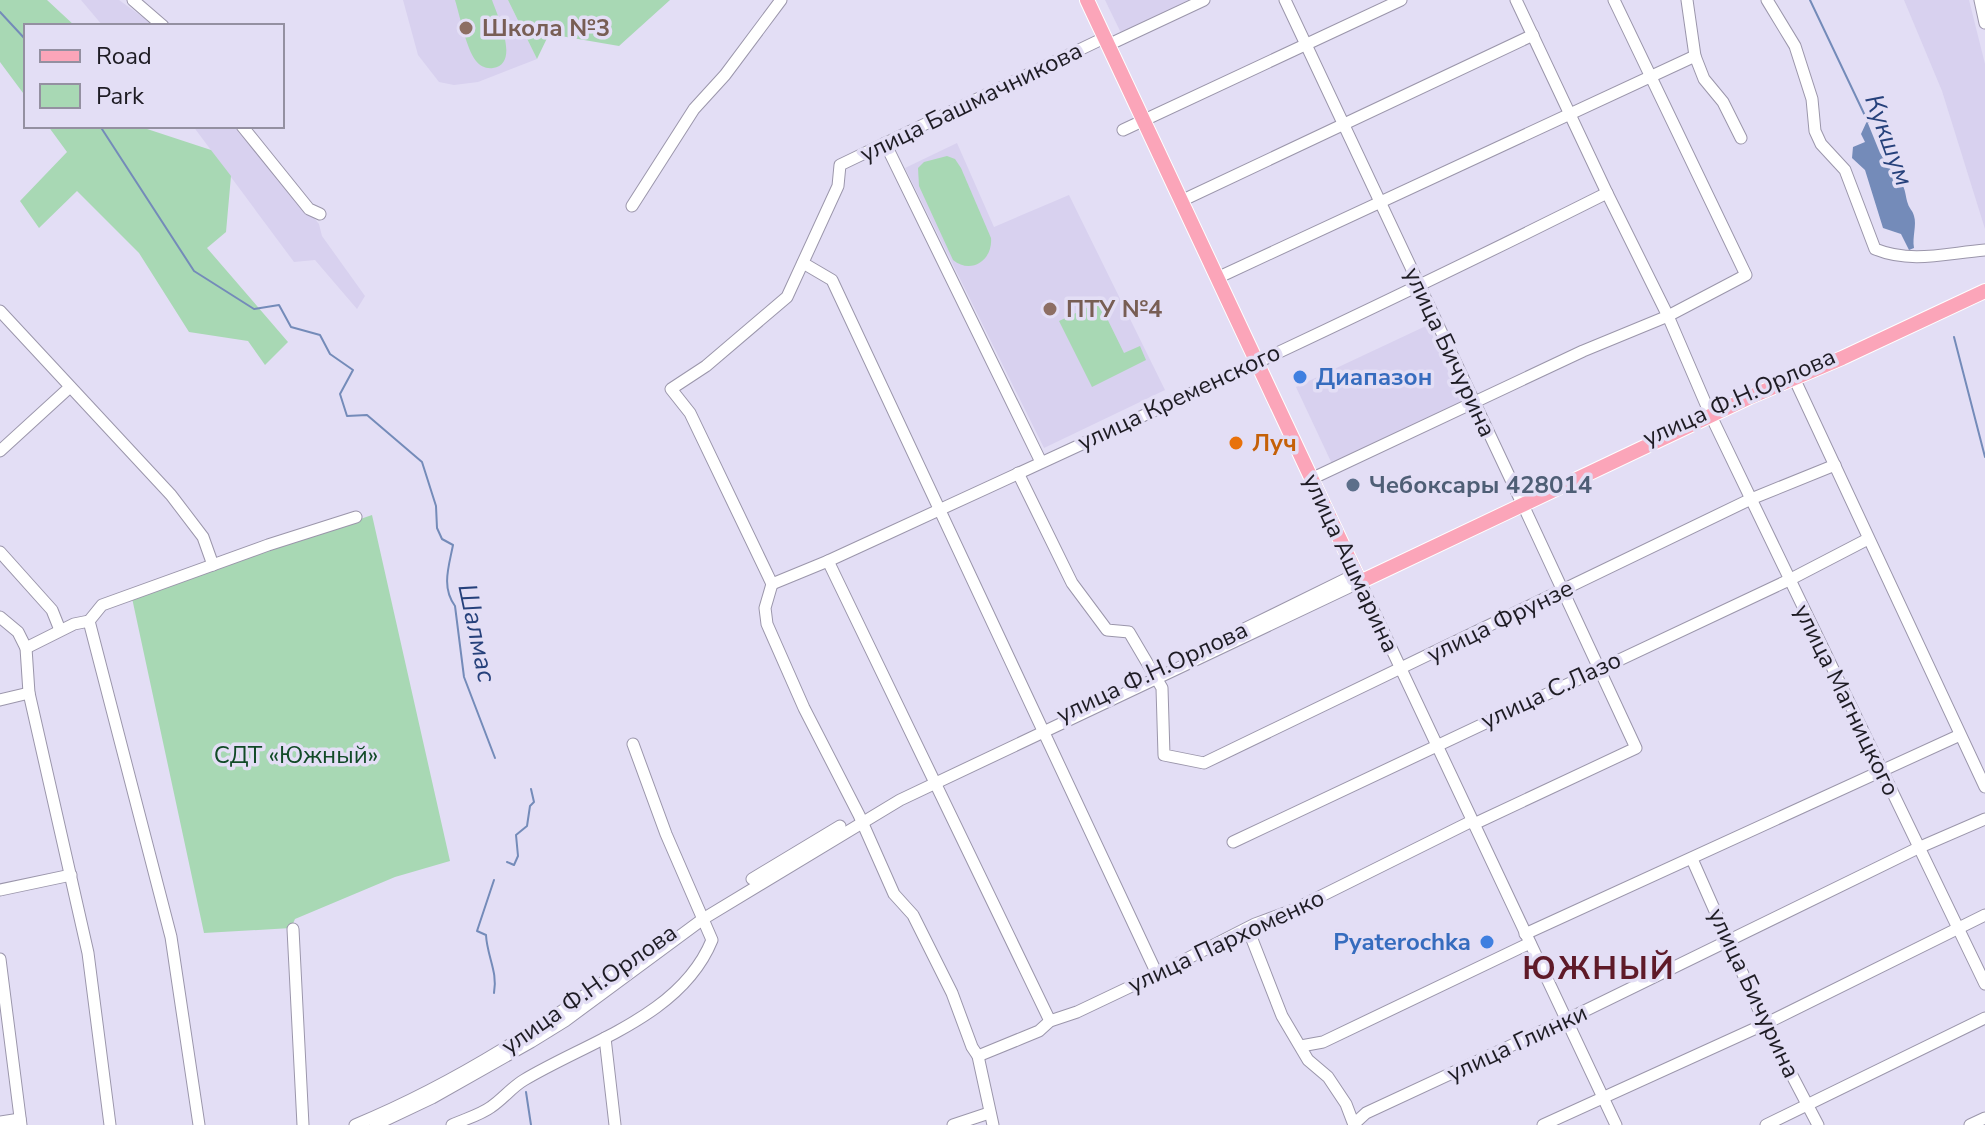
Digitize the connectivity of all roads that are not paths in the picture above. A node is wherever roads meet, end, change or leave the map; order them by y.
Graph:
1 (133, 0) edge
2 (781, 0) edge
3 (1087, 0) edge
4 (1204, 0) edge
5 (1285, 0) edge
6 (1401, 0) edge
7 (1516, 0) edge
8 (1614, 0) edge
9 (1687, 0) edge
10 (1767, 0) edge
11 (1980, 0) edge
12 (1985, 23) edge
13 (161, 24) edge
14 (1533, 35) junction
15 (1106, 42) junction
16 (1304, 45) junction
17 (1695, 56) junction
18 (1651, 76) junction
19 (1571, 113) junction
20 (1143, 121) junction
21 (1343, 124) junction
22 (244, 128) edge
23 (1123, 130) dead end
24 (1741, 138) dead end
25 (885, 143) junction
26 (1607, 193) junction
27 (1181, 201) junction
28 (1379, 202) junction
29 (632, 206) dead end
30 (320, 214) dead end
31 (1985, 250) edge
32 (803, 263) junction
33 (1217, 278) junction
34 (1985, 284) edge
35 (1420, 285) junction
36 (1985, 291) edge
37 (0, 311) edge
38 (1668, 316) junction
39 (1256, 362) junction
40 (1794, 378) junction
41 (70, 387) junction
42 (1472, 403) junction
43 (1709, 413) junction
44 (0, 451) edge
45 (1041, 462) junction
46 (1835, 465) junction
47 (1018, 473) junction
48 (1311, 479) junction
49 (1751, 499) junction
50 (1521, 502) junction
51 (939, 510) junction
52 (356, 517) dead end
53 (1868, 539) junction
54 (0, 552) edge
55 (828, 561) junction
56 (213, 565) junction
57 (1358, 578) junction
58 (1789, 580) junction
59 (772, 584) junction
60 (1564, 589) junction
61 (0, 617) edge
62 (89, 621) junction
63 (60, 630) junction
64 (26, 648) junction
65 (1599, 667) junction
66 (1401, 670) junction
67 (1155, 675) junction
68 (29, 693) junction
69 (0, 700) edge
70 (1042, 728) junction
71 (1960, 735) junction
72 (633, 744) dead end
73 (1436, 745) junction
74 (1636, 748) joint
75 (1883, 772) junction
76 (934, 778) junction
77 (1985, 787) edge
78 (860, 818) junction
79 (1985, 819) edge
80 (1473, 823) junction
81 (1233, 842) dead end
82 (1918, 848) junction
83 (1692, 859) junction
84 (71, 875) junction
85 (0, 890) edge
86 (1985, 915) edge
87 (702, 916) junction
88 (1958, 927) junction
89 (293, 929) dead end
90 (1248, 929) junction
91 (1528, 938) junction
92 (1729, 941) junction
93 (0, 959) edge
94 (1157, 974) junction
95 (1985, 984) edge
96 (1985, 1018) edge
97 (1566, 1020) junction
98 (1050, 1021) junction
99 (1765, 1024) junction
100 (605, 1038) junction
101 (1301, 1046) junction
102 (978, 1056) junction
103 (1602, 1097) junction
104 (1807, 1104) junction
105 (989, 1113) junction
106 (1985, 1118) edge
107 (0, 1122) edge
108 (20, 1122) edge
109 (1354, 1124) edge
110 (110, 1125) edge
111 (199, 1125) edge
112 (303, 1125) edge
113 (355, 1125) edge
114 (375, 1125) edge
115 (452, 1125) edge
116 (615, 1125) edge
117 (953, 1125) edge
118 (993, 1125) edge
119 (1543, 1125) edge
120 (1616, 1125) edge
121 (1766, 1125) edge
122 (1818, 1125) edge
123 (1970, 1125) edge

1 - 13 street
2 - 29 street
3 - 15 main road, улица Ашмарина
4 - 15 street, улица Башмачникова
5 - 16 street, улица Бичурина
6 - 16 street
7 - 14 street, улица Магницкого
8 - 18 street
9 - 17 street
10 - 31 street
11 - 12 street
14 - 19 street, улица Магницкого
14 - 21 street
15 - 20 main road, улица Ашмарина
15 - 25 street, улица Башмачникова
16 - 20 street
16 - 21 street, улица Бичурина
17 - 18 street
17 - 24 street
18 - 19 street
18 - 38 street
19 - 26 street, улица Магницкого
19 - 28 street
20 - 23 street
20 - 27 main road, улица Ашмарина
21 - 27 street
21 - 28 street, улица Бичурина
22 - 30 street
25 - 32 street, улица Башмачникова
25 - 45 street
26 - 35 street, улица Кременского
26 - 38 street, улица Магницкого
27 - 33 main road, улица Ашмарина
28 - 33 street
28 - 35 street, улица Бичурина
32 - 51 street
32 - 59 street, улица Башмачникова
33 - 39 main road, улица Ашмарина
34 - 43 main road, улица Ф.Н.Орлова
35 - 39 street, улица Кременского
35 - 42 street, улица Бичурина
36 - 40 main road, улица Ф.Н.Орлова
37 - 41 street
38 - 42 street
38 - 43 street, улица Магницкого
39 - 45 street, улица Кременского
39 - 48 main road, улица Ашмарина
40 - 43 main road, улица Ф.Н.Орлова
40 - 46 street
41 - 44 street
41 - 56 street
42 - 48 street
42 - 50 street, улица Бичурина
43 - 49 street, улица Магницкого
43 - 50 main road, улица Ф.Н.Орлова
45 - 47 street, улица Кременского
46 - 49 street, улица Фрунзе
46 - 53 street
47 - 51 street, улица Кременского
47 - 67 street
48 - 57 main road, улица Ашмарина
49 - 58 street, улица Магницкого
49 - 60 street, улица Фрунзе
50 - 57 main road, улица Ф.Н.Орлова
50 - 60 street, улица Бичурина
51 - 55 street, улица Кременского
51 - 70 street
52 - 56 street
53 - 58 street, улица С.Лазо
53 - 71 street
54 - 63 street
55 - 59 street, улица Кременского
55 - 76 street
56 - 62 street
57 - 66 street, улица Ашмарина
57 - 67 street, улица Ф.Н.Орлова
58 - 65 street, улица С.Лазо
58 - 75 street, улица Магницкого
59 - 78 street
60 - 65 street, улица Бичурина
60 - 66 street, улица Фрунзе
61 - 64 street
62 - 63 street
62 - 111 street
63 - 64 street
64 - 68 street
65 - 73 street, улица С.Лазо
65 - 74 street, улица Бичурина
66 - 67 street, улица Фрунзе
66 - 73 street, улица Ашмарина
67 - 70 street, улица Ф.Н.Орлова
68 - 69 street
68 - 84 street
70 - 76 street, улица Ф.Н.Орлова
70 - 94 street
71 - 75 street
71 - 77 street
72 - 87 street
73 - 80 street, улица Ашмарина
73 - 81 street, улица С.Лазо
74 - 80 street, улица Пархоменко
75 - 82 street, улица Магницкого
75 - 83 street
76 - 78 street, улица Ф.Н.Орлова
76 - 98 street
78 - 87 street, улица Ф.Н.Орлова
78 - 102 street
79 - 82 street, улица Глинки
80 - 90 street, улица Пархоменко
80 - 91 street, улица Ашмарина
82 - 88 street, улица Магницкого
82 - 92 street, улица Глинки
83 - 91 street
83 - 92 street, улица Бичурина
84 - 85 street
84 - 110 street
86 - 88 street
87 - 100 street
87 - 113 street, улица Ф.Н.Орлова
87 - 114 street, улица Ф.Н.Орлова
88 - 95 street, улица Магницкого
88 - 99 street
89 - 112 street
90 - 94 street, улица Пархоменко
90 - 101 street
91 - 97 street, улица Ашмарина
91 - 101 street
92 - 97 street, улица Глинки
92 - 99 street, улица Бичурина
93 - 108 street
94 - 98 street, улица Пархоменко
96 - 104 street
97 - 103 street, улица Ашмарина
97 - 109 street, улица Глинки
98 - 102 street, улица Пархоменко
99 - 103 street
99 - 104 street, улица Бичурина
100 - 115 street
100 - 116 street
101 - 109 street
102 - 105 street
103 - 119 street
103 - 120 street, улица Ашмарина
104 - 121 street
104 - 122 street, улица Бичурина
105 - 117 street
105 - 118 street
106 - 123 street
107 - 108 street

